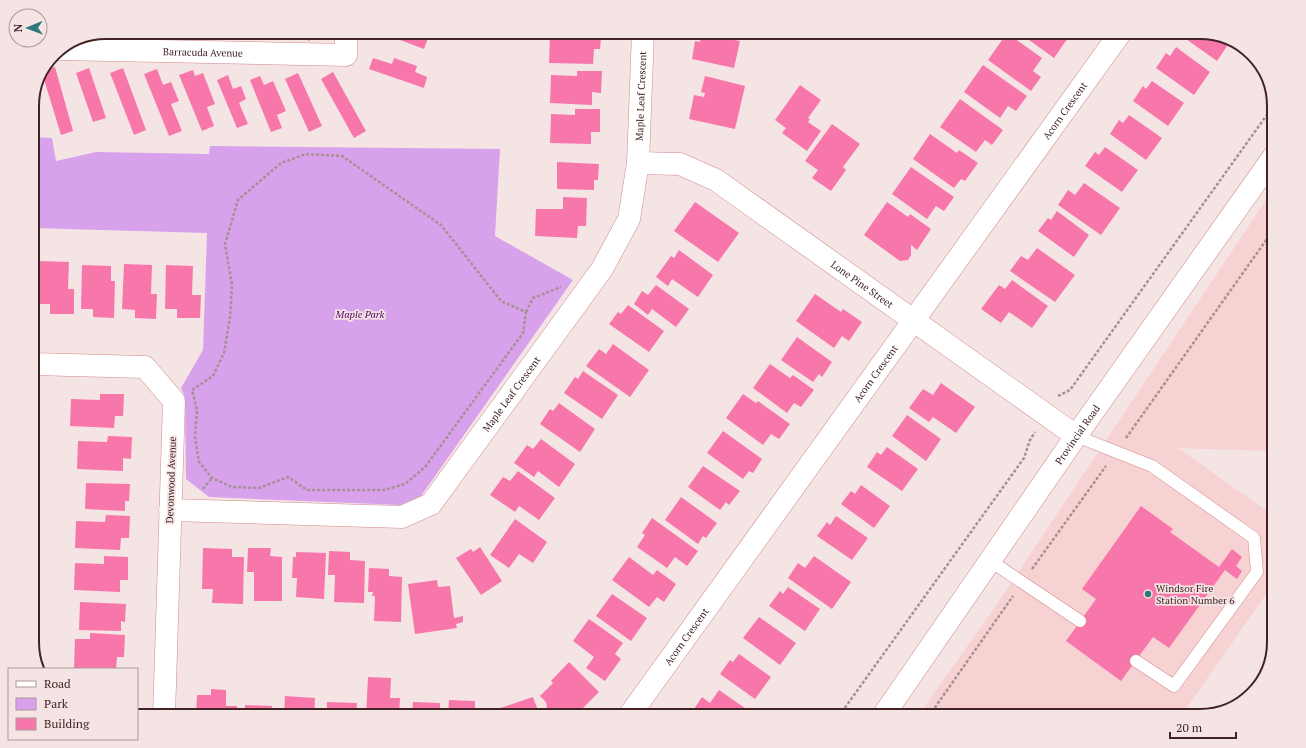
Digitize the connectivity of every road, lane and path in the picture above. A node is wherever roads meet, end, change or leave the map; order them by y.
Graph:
1 (346, 39) edge
2 (643, 39) edge
3 (1116, 39) edge
4 (70, 49) edge
5 (1267, 115) edge
6 (638, 163) junction
7 (1267, 166) edge
8 (1267, 239) edge
9 (562, 287) dead end
10 (526, 312) junction
11 (914, 320) junction
12 (39, 364) edge
13 (1058, 396) dead end
14 (1076, 436) junction
15 (1030, 440) dead end
16 (1116, 452) junction
17 (212, 478) junction
18 (201, 491) dead end
19 (170, 510) junction
20 (989, 560) junction
21 (1022, 583) junction
22 (1080, 621) dead end
23 (1136, 661) dead end
24 (164, 709) edge
25 (635, 709) edge
26 (844, 709) edge
27 (888, 709) edge
28 (935, 709) edge

1 - 4 street, Barracuda Avenue
2 - 6 street, Maple Leaf Crescent
3 - 11 street, Acorn Crescent
5 - 13 path
6 - 11 street, Lone Pine Street
6 - 19 street, Maple Leaf Crescent
7 - 14 street, Provincial Road
8 - 16 path
9 - 10 path
10 - 17 path
10 - 17 path
11 - 14 street, Lone Pine Street
11 - 25 street, Acorn Crescent
12 - 19 street, Devonwood Avenue
14 - 16 lane
14 - 20 street, Provincial Road
15 - 26 path
16 - 21 path
16 - 23 lane
17 - 18 path
19 - 24 street, Devonwood Avenue
20 - 21 lane
20 - 27 street, Provincial Road
21 - 22 lane
21 - 28 path

